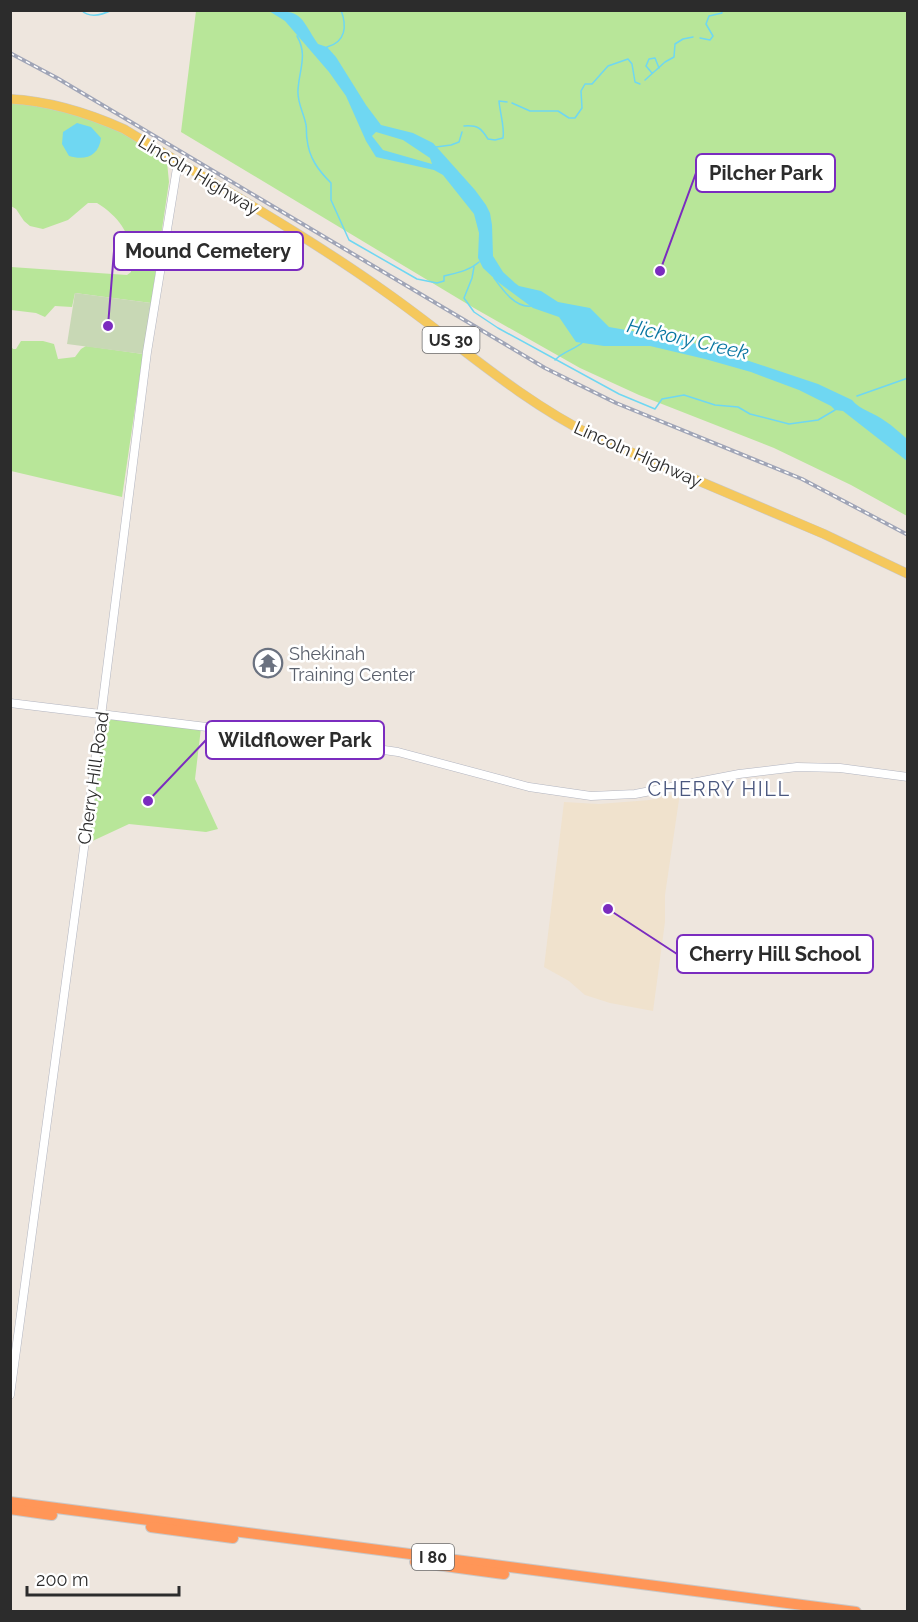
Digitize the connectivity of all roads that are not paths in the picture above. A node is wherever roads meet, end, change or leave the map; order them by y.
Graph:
1 (10, 99) edge
2 (178, 162) junction
3 (908, 574) edge
4 (10, 703) edge
5 (102, 714) junction
6 (908, 777) edge
7 (10, 1395) edge
8 (10, 1502) edge
9 (10, 1509) edge
10 (799, 1611) edge
11 (855, 1611) edge

1 - 2 main road, Lincoln Highway / US 30
2 - 3 main road, Lincoln Highway / US 30
2 - 5 street, Cherry Hill Road
4 - 5 street
5 - 6 street
5 - 7 street, Cherry Hill Road
8 - 11 highway, I 80
9 - 10 highway, I 80

